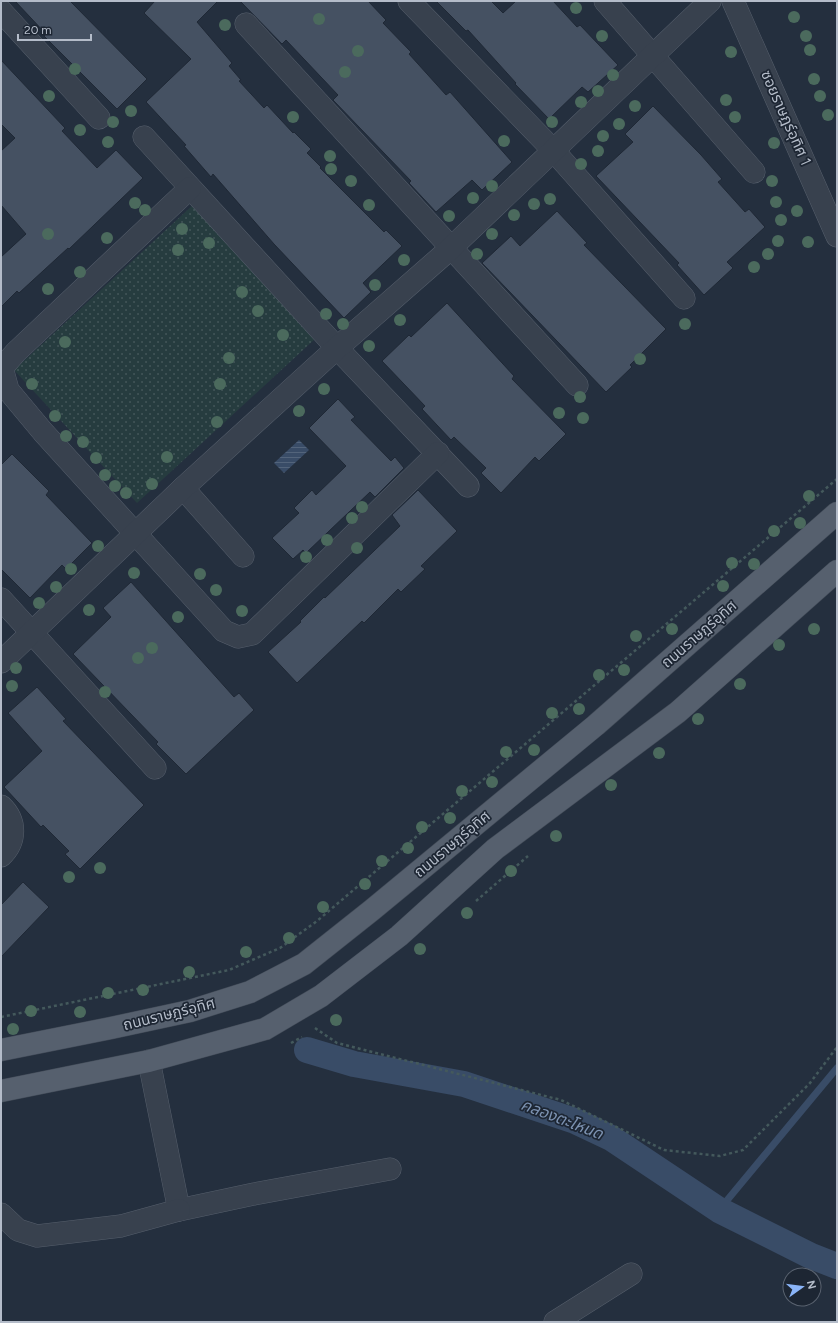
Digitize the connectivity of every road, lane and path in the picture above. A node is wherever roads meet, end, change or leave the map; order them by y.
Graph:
1 (410, 1) edge
2 (605, 1) edge
3 (710, 1) edge
4 (733, 1) edge
5 (1, 11) edge
6 (246, 24) dead end
7 (653, 56) junction
8 (99, 118) dead end
9 (144, 138) dead end
10 (553, 150) junction
11 (754, 172) dead end
12 (190, 188) junction
13 (837, 236) edge
14 (450, 249) junction
15 (684, 298) dead end
16 (337, 348) junction
17 (577, 385) dead end
18 (438, 454) junction
19 (837, 479) edge
20 (468, 486) dead end
21 (183, 488) junction
22 (837, 513) edge
23 (135, 534) junction
24 (243, 556) dead end
25 (837, 571) edge
26 (1, 599) edge
27 (32, 632) junction
28 (1, 662) edge
29 (155, 768) dead end
30 (1, 806) edge
31 (1, 856) edge
32 (1, 1017) edge
33 (315, 1028) dead end
34 (837, 1048) edge
35 (1, 1050) edge
36 (149, 1061) junction
37 (1, 1091) edge
38 (390, 1169) dead end
39 (179, 1210) junction
40 (1, 1214) edge
41 (631, 1274) dead end
42 (555, 1322) edge

1 - 10 street
2 - 7 street
3 - 7 street
4 - 13 street, ซอยราษฎร์อุทิศ 1
5 - 8 street
6 - 14 street
7 - 10 street
7 - 11 street
9 - 12 street
10 - 14 street
10 - 15 street
12 - 16 street
12 - 23 street
14 - 16 street
14 - 17 street
16 - 18 street
16 - 21 street
18 - 20 street
18 - 23 street
19 - 32 path
21 - 23 street
21 - 24 street
22 - 35 main road, ถนนราษฎร์อุทิศ
23 - 27 street
25 - 36 main road, ถนนราษฎร์อุทิศ
26 - 27 street
27 - 28 street
27 - 29 street
30 - 31 street
33 - 34 path
36 - 37 main road, ถนนราษฎร์อุทิศ
36 - 39 street
38 - 39 street
39 - 40 street
41 - 42 street

